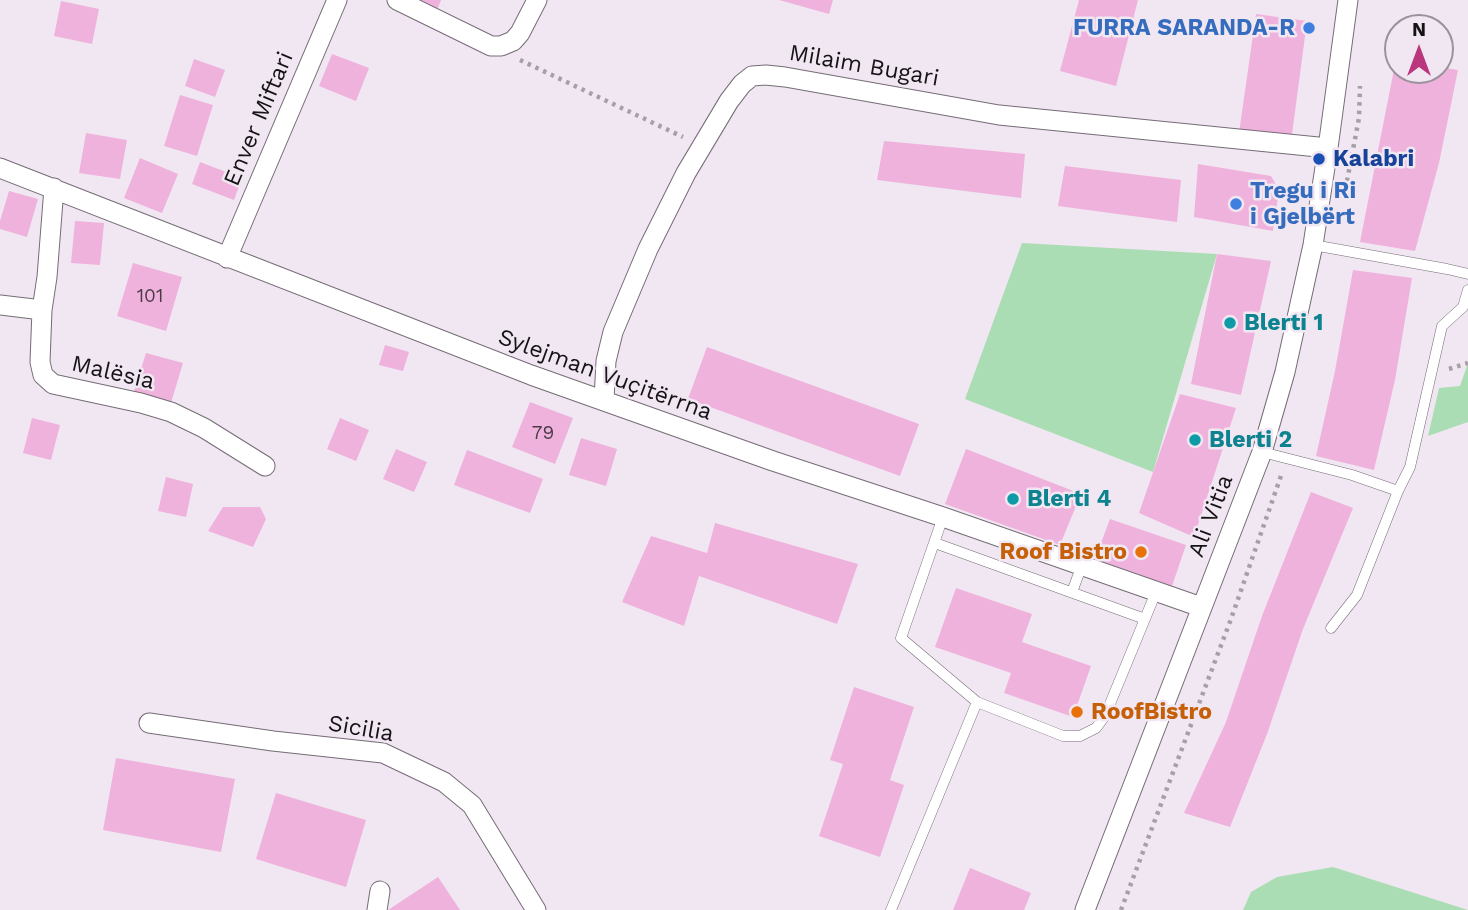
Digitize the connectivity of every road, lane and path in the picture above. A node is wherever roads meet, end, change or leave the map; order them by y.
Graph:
1 (337, 0) edge
2 (397, 0) edge
3 (537, 0) edge
4 (1348, 0) edge
5 (491, 46) junction
6 (702, 146) junction
7 (1328, 148) junction
8 (0, 168) edge
9 (54, 188) junction
10 (1313, 245) junction
11 (227, 258) junction
12 (1468, 274) edge
13 (1468, 290) edge
14 (0, 305) edge
15 (42, 310) junction
16 (604, 400) junction
17 (1262, 452) junction
18 (265, 466) dead end
19 (1398, 491) junction
20 (943, 517) junction
21 (935, 543) junction
22 (1082, 565) junction
23 (1072, 592) junction
24 (1156, 592) junction
25 (1201, 607) junction
26 (1145, 619) junction
27 (1331, 628) dead end
28 (977, 702) junction
29 (149, 723) dead end
30 (536, 910) edge
31 (891, 910) edge
32 (1085, 910) edge

1 - 11 street, Enver Miftari
2 - 5 street
3 - 5 street
4 - 7 street, Ali Vitia
5 - 6 path
6 - 7 street, Milaim Bugari
6 - 16 street, Milaim Bugari
7 - 10 street, Ali Vitia
8 - 9 street, Sylejman Vuçitërrna
9 - 11 street, Sylejman Vuçitërrna
9 - 15 street, Malësia
10 - 12 lane
10 - 17 street, Ali Vitia
11 - 16 street, Sylejman Vuçitërrna
13 - 19 lane
14 - 15 street
15 - 18 street, Malësia
16 - 20 street, Sylejman Vuçitërrna
17 - 19 lane
17 - 25 street, Ali Vitia
19 - 27 lane
20 - 21 lane
20 - 22 street, Sylejman Vuçitërrna
21 - 23 lane
21 - 28 lane
22 - 23 lane
22 - 24 street, Sylejman Vuçitërrna
23 - 26 lane
24 - 25 street, Sylejman Vuçitërrna
24 - 26 lane
25 - 32 street, Ali Vitia
26 - 28 lane
28 - 31 lane
29 - 30 street, Sicilia

